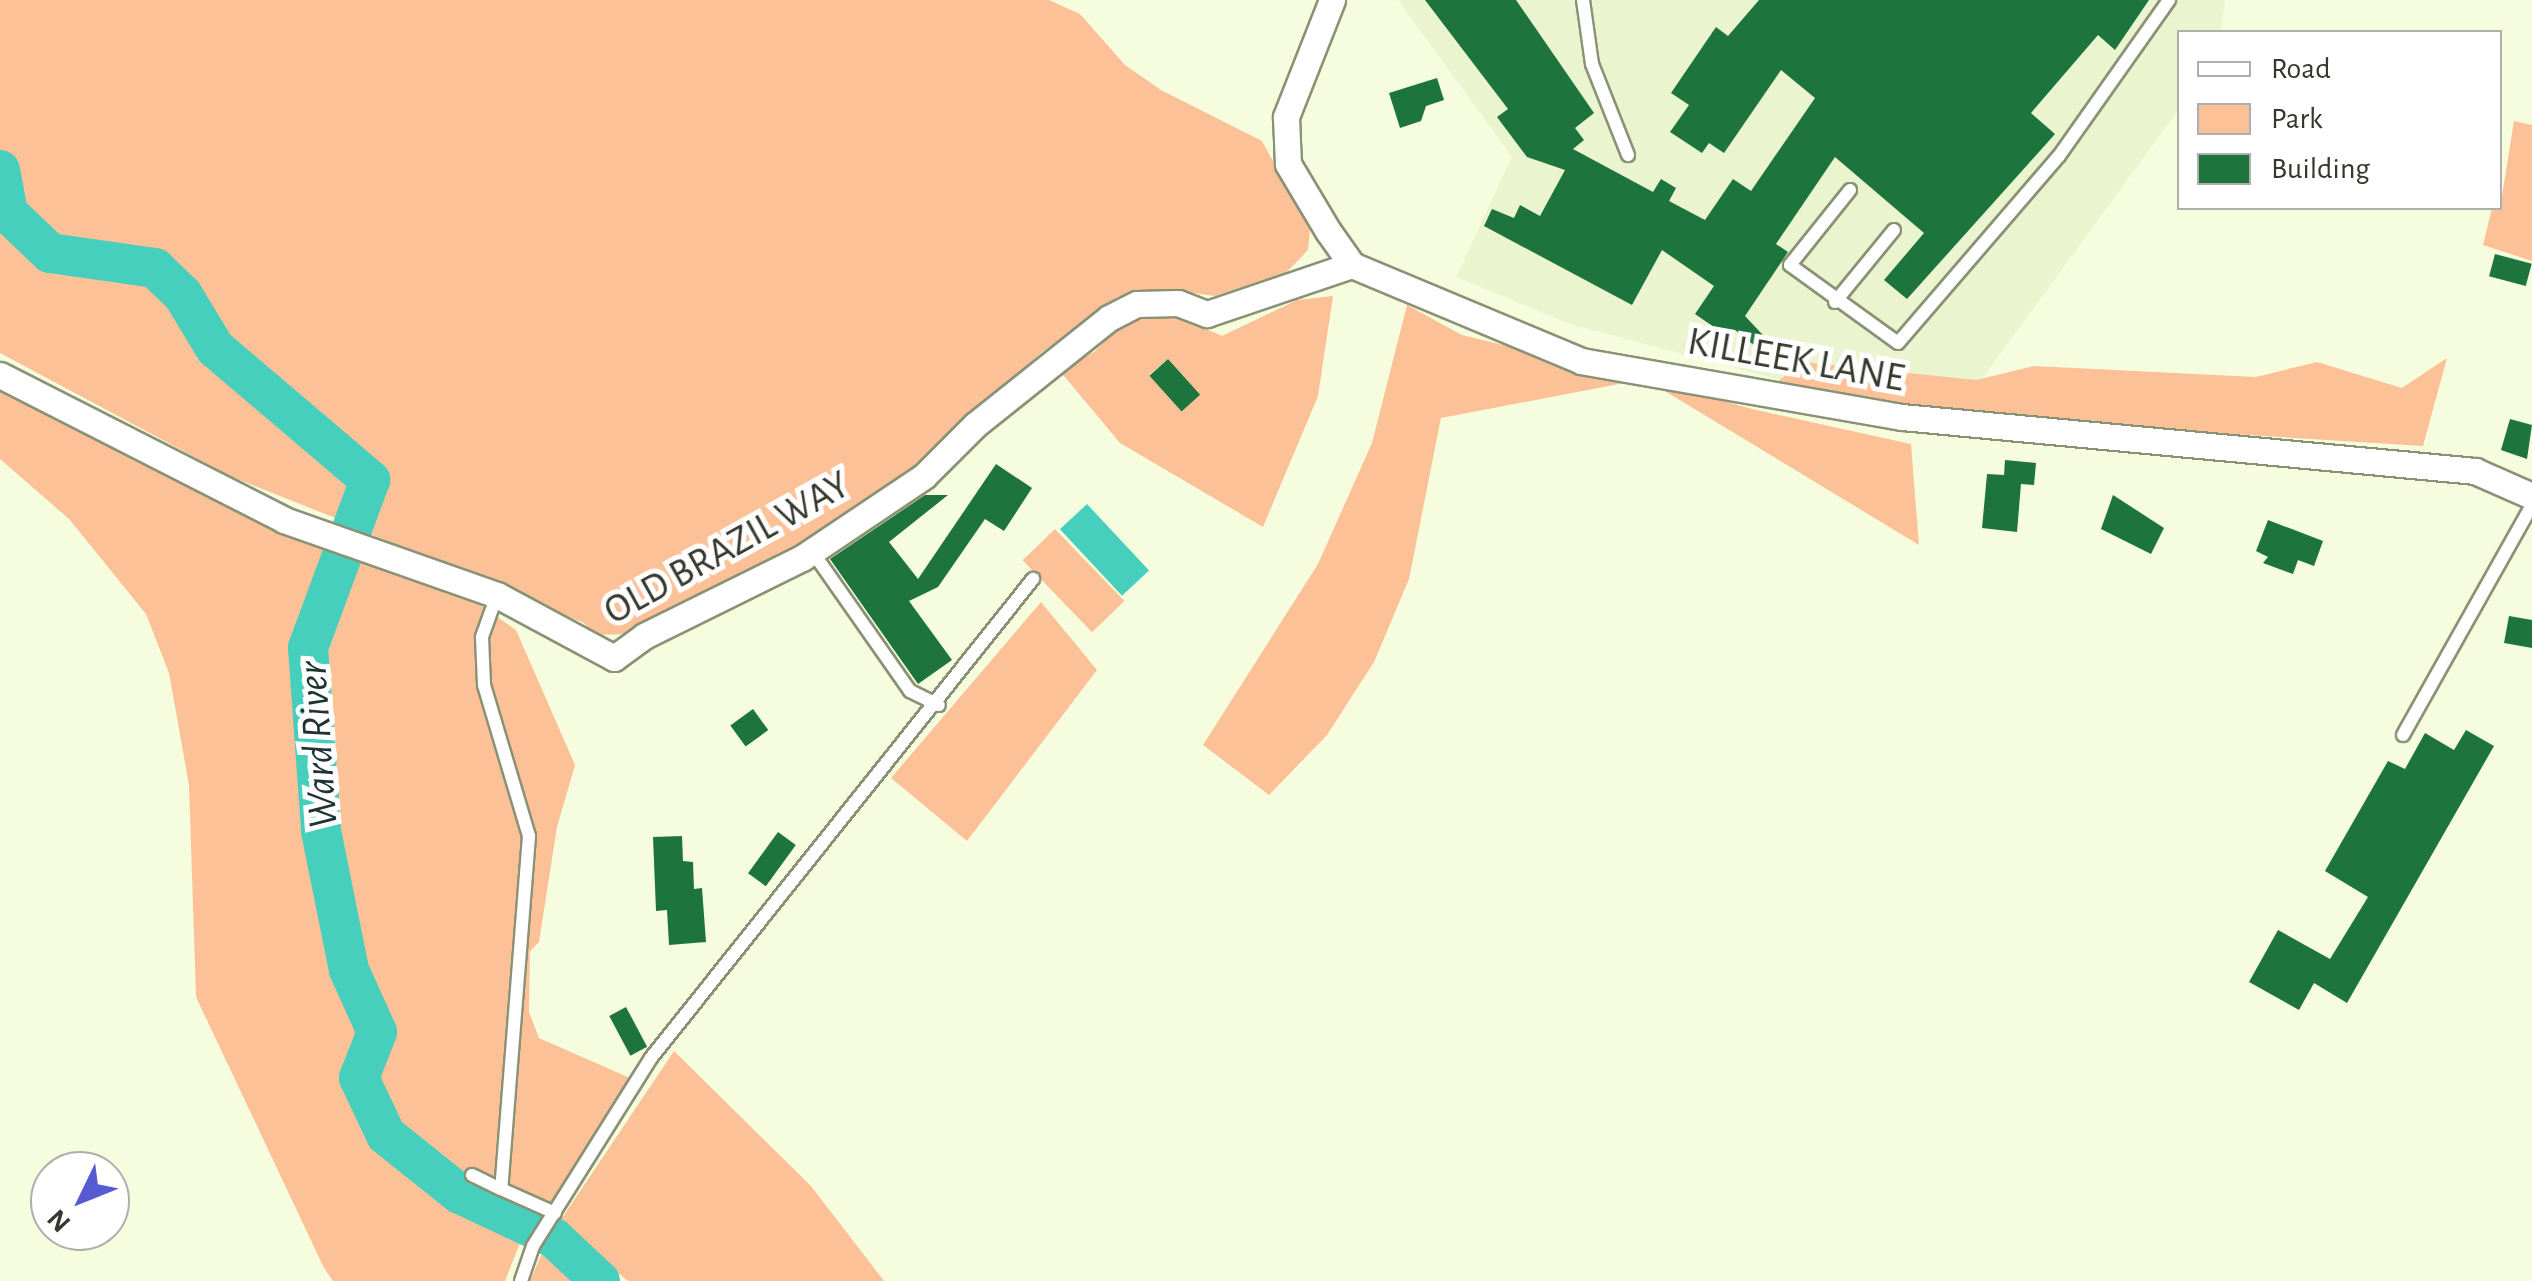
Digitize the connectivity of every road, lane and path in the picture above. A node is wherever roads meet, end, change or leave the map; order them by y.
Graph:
1 (1332, 0) edge
2 (1583, 0) edge
3 (2169, 0) edge
4 (1628, 155) dead end
5 (1850, 190) dead end
6 (1894, 230) dead end
7 (1352, 265) junction
8 (1836, 302) junction
9 (0, 375) edge
10 (2532, 496) edge
11 (2532, 506) edge
12 (812, 551) junction
13 (1033, 579) dead end
14 (497, 595) junction
15 (938, 704) junction
16 (2403, 735) dead end
17 (472, 1175) dead end
18 (502, 1189) junction
19 (551, 1219) junction
20 (521, 1281) edge

1 - 7 street
2 - 4 lane
3 - 8 lane
5 - 8 lane
6 - 8 lane
7 - 10 street, KILLEEK LANE
7 - 12 street, OLD BRAZIL WAY
9 - 14 street, OLD BRAZIL WAY
11 - 16 lane
12 - 14 street, OLD BRAZIL WAY
12 - 15 lane
13 - 15 lane
14 - 18 lane
15 - 19 lane
17 - 18 lane
18 - 19 lane
19 - 20 lane

